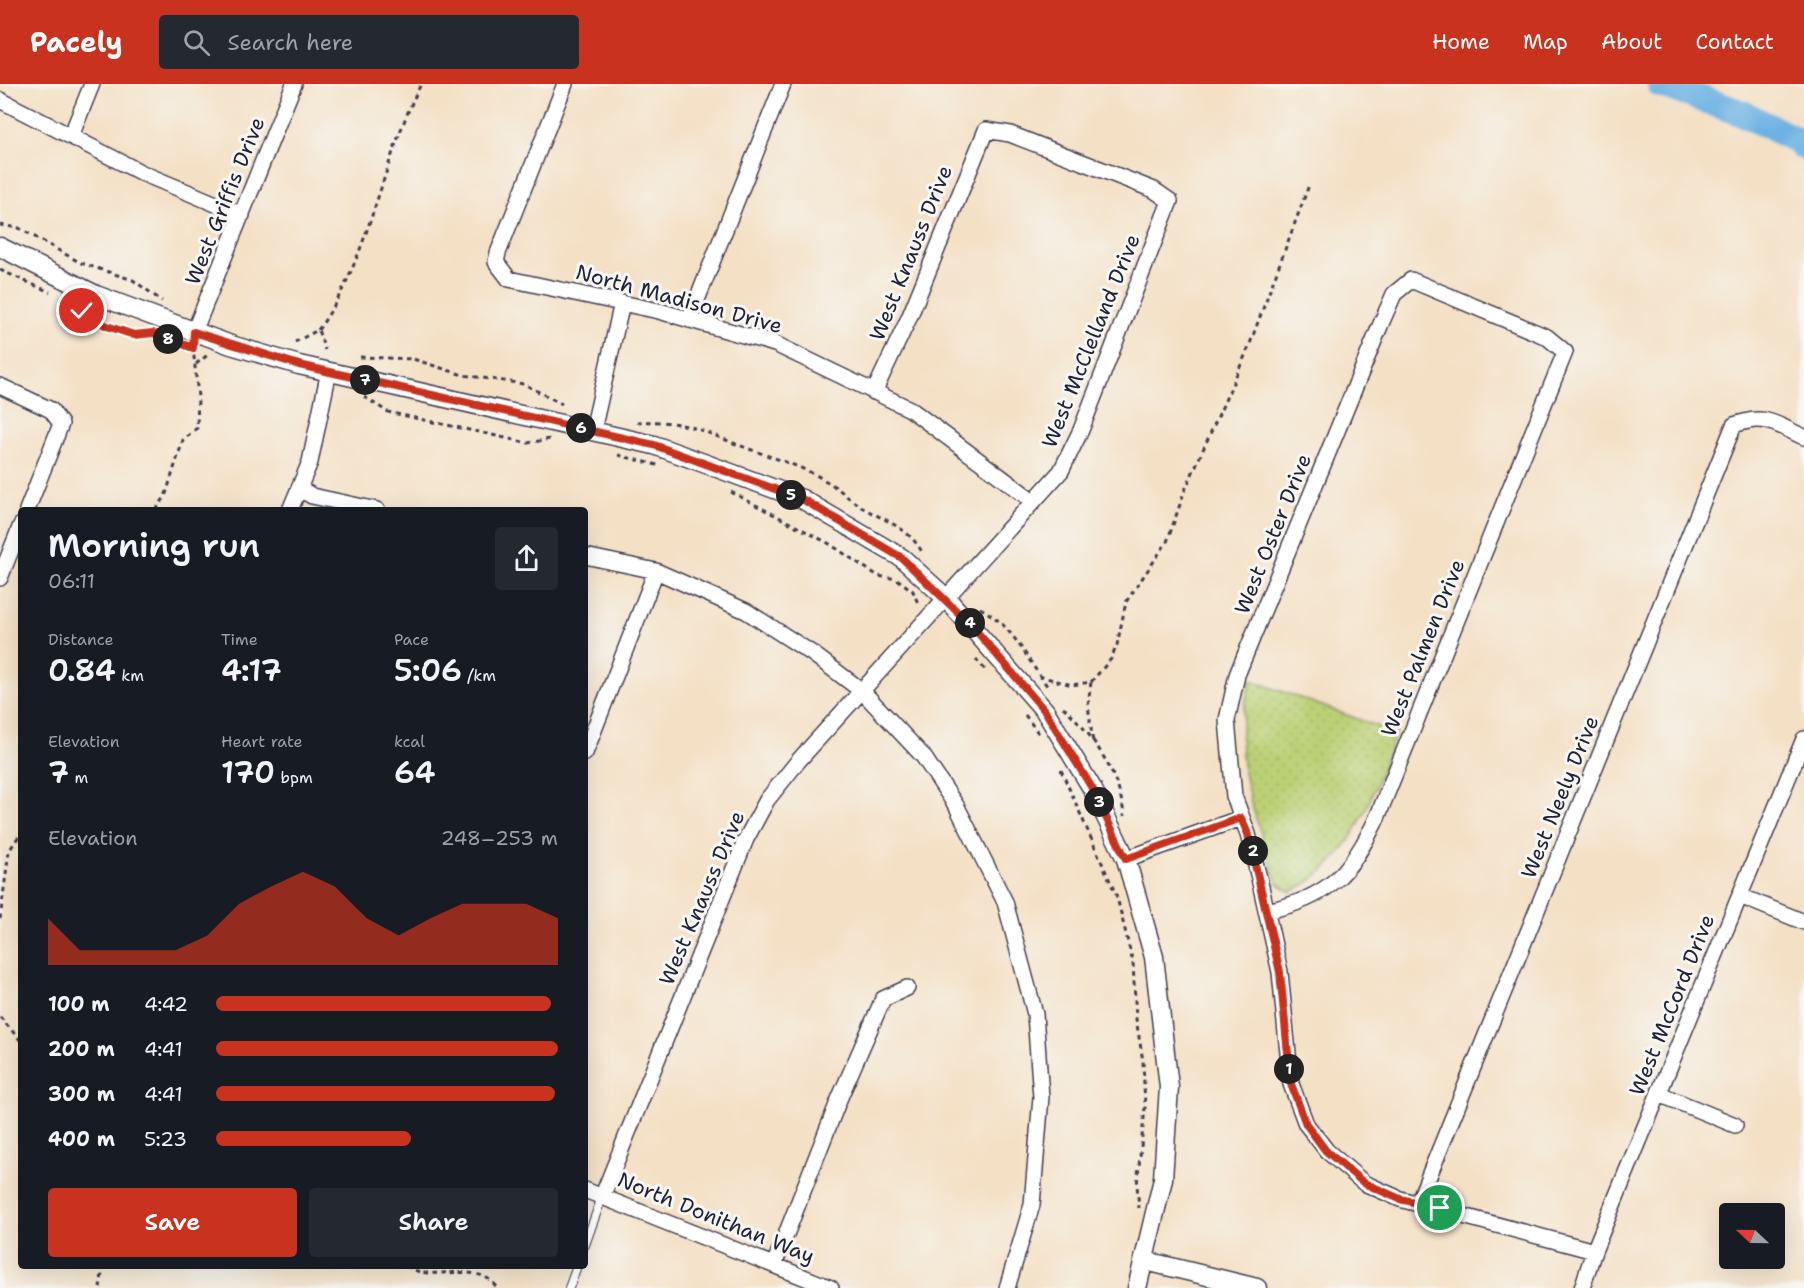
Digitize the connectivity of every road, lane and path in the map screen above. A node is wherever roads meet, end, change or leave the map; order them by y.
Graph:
1 (92, 84) edge
2 (294, 84) edge
3 (421, 84) edge
4 (565, 84) edge
5 (783, 84) edge
6 (0, 100) edge
7 (71, 136) junction
8 (1308, 185) dead end
9 (1170, 201) joint
10 (242, 215) junction
11 (0, 225) edge
12 (0, 247) edge
13 (0, 270) edge
14 (622, 303) junction
15 (166, 305) dead end
16 (689, 320) junction
17 (318, 330) junction
18 (153, 333) dead end
19 (192, 342) junction
20 (295, 342) dead end
21 (325, 350) dead end
22 (1564, 352) joint
23 (210, 353) dead end
24 (360, 357) dead end
25 (330, 371) junction
26 (0, 386) edge
27 (874, 392) junction
28 (362, 395) dead end
29 (562, 404) dead end
30 (637, 422) dead end
31 (592, 430) junction
32 (1804, 437) edge
33 (552, 438) dead end
34 (617, 455) dead end
35 (670, 469) dead end
36 (723, 487) dead end
37 (299, 488) junction
38 (1034, 501) junction
39 (28, 507) edge
40 (158, 507) edge
41 (291, 507) edge
42 (363, 507) edge
43 (18, 533) edge
44 (588, 557) edge
45 (925, 558) dead end
46 (656, 571) junction
47 (0, 578) edge
48 (947, 599) junction
49 (924, 624) junction
50 (974, 657) dead end
51 (1039, 676) dead end
52 (994, 679) dead end
53 (1091, 682) junction
54 (862, 691) junction
55 (1023, 712) dead end
56 (1042, 739) dead end
57 (1804, 739) edge
58 (588, 745) edge
59 (1094, 745) dead end
60 (1060, 768) dead end
61 (1241, 818) junction
62 (18, 837) edge
63 (1126, 859) junction
64 (1740, 896) junction
65 (1266, 911) junction
66 (0, 919) edge
67 (1804, 922) edge
68 (908, 988) dead end
69 (0, 1017) edge
70 (18, 1038) edge
71 (1659, 1094) junction
72 (1735, 1125) dead end
73 (588, 1191) edge
74 (602, 1197) junction
75 (1418, 1203) junction
76 (1139, 1219) dead end
77 (588, 1237) edge
78 (1594, 1251) junction
79 (1146, 1261) junction
80 (774, 1265) junction
81 (103, 1269) edge
82 (414, 1269) edge
83 (576, 1269) edge
84 (100, 1288) edge
85 (497, 1288) edge
86 (570, 1288) edge
87 (831, 1288) edge
88 (1007, 1288) edge
89 (1137, 1288) edge
90 (1257, 1288) edge
91 (1582, 1288) edge

1 - 7 street
2 - 10 street, West Griffis Drive
3 - 17 path
4 - 14 street, North Madison Drive
5 - 16 street
6 - 7 street
7 - 10 street
8 - 53 path
9 - 27 street, West Knauss Drive
9 - 38 street, West McClelland Drive
10 - 19 street, West Griffis Drive
11 - 15 path
12 - 19 street
13 - 18 path
14 - 16 street, North Madison Drive
14 - 31 street
16 - 27 street, North Madison Drive
17 - 20 path
17 - 21 path
19 - 23 path
19 - 25 street
19 - 40 path
22 - 61 street, West Oster Drive
22 - 65 street, West Palmen Drive
24 - 29 path
25 - 31 street
25 - 37 street
26 - 39 street
27 - 38 street, North Madison Drive
28 - 33 path
30 - 45 path
31 - 48 street
32 - 75 street, West Neely Drive
34 - 35 path
36 - 49 path
37 - 41 street
37 - 42 street
38 - 48 street, West McClelland Drive
43 - 47 street
44 - 46 street
46 - 54 street
46 - 58 street
48 - 49 street, West Knauss Drive
48 - 63 street
49 - 54 street, West Knauss Drive
50 - 52 path
51 - 53 path
53 - 59 path
54 - 74 street, West Knauss Drive
54 - 88 street
55 - 56 path
57 - 64 street, West McCord Drive
60 - 76 path
61 - 63 street
61 - 65 street, West Oster Drive
62 - 66 path
63 - 79 street
64 - 67 street
64 - 71 street, West McCord Drive
65 - 75 street, West Oster Drive
68 - 80 street
69 - 70 path
71 - 72 street
71 - 78 street, West McCord Drive
73 - 74 street, North Donithan Way
74 - 77 lane
74 - 80 street, North Donithan Way
75 - 78 street, West Oster Drive
78 - 91 street, West McCord Drive
79 - 89 street
79 - 90 street
80 - 87 street, North Donithan Way
81 - 84 path
82 - 85 path
83 - 86 lane

